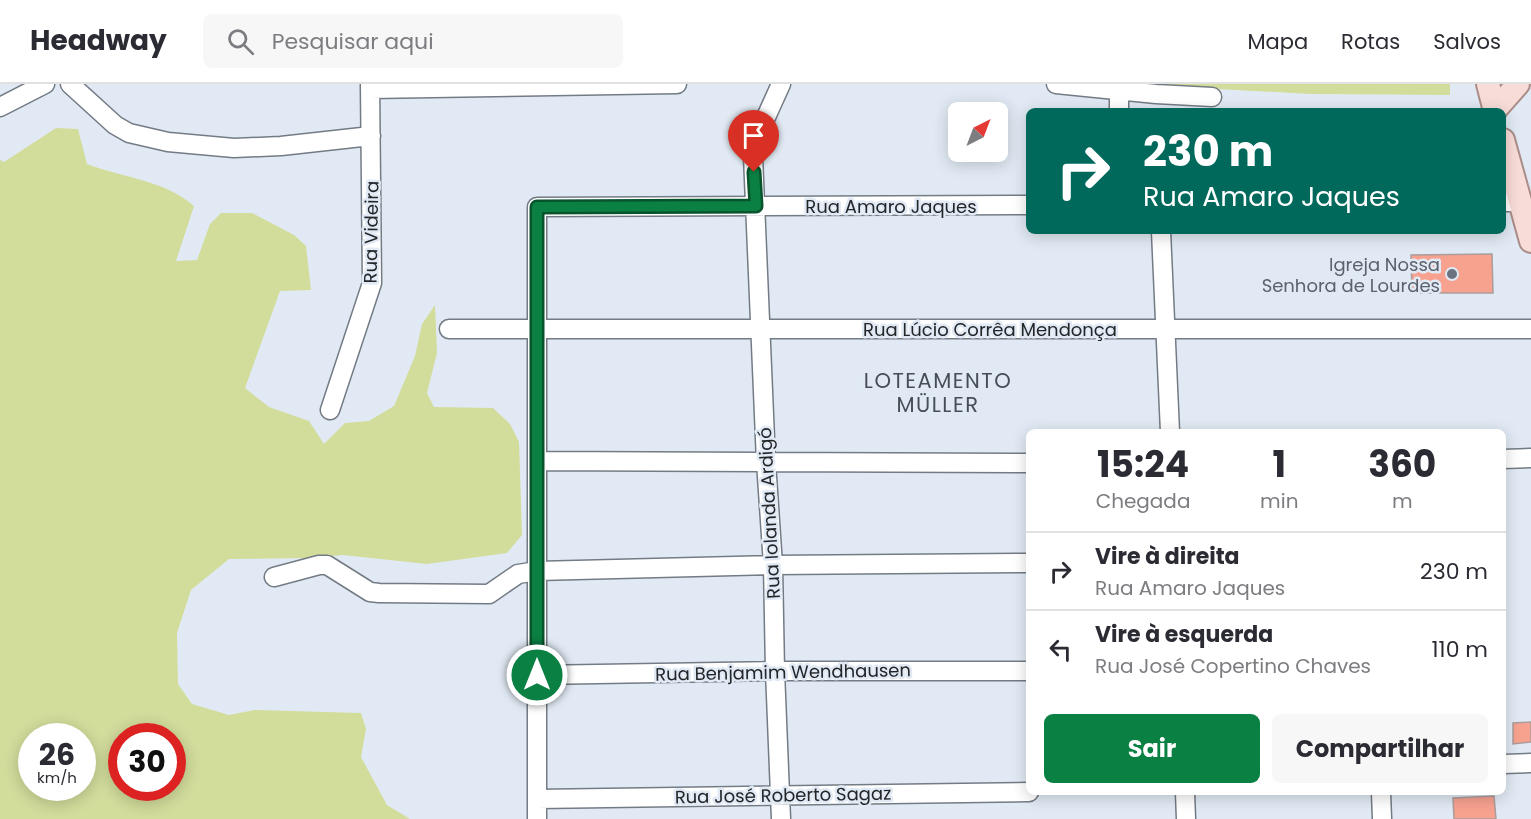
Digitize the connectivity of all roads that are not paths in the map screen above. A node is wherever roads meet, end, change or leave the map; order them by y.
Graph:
1 (45, 84) edge
2 (70, 84) edge
3 (677, 84) edge
4 (781, 84) edge
5 (1056, 84) edge
6 (1488, 84) edge
7 (1518, 84) edge
8 (370, 86) edge
9 (1119, 91) junction
10 (1212, 97) dead end
11 (0, 107) edge
12 (1119, 108) edge
13 (1494, 108) edge
14 (1497, 108) edge
15 (371, 136) junction
16 (1506, 163) edge
17 (1511, 202) edge
18 (1026, 205) edge
19 (756, 206) junction
20 (1161, 234) edge
21 (1531, 241) edge
22 (449, 329) dead end
23 (537, 329) junction
24 (760, 329) junction
25 (1167, 329) junction
26 (1531, 329) edge
27 (330, 411) dead end
28 (1170, 429) edge
29 (1531, 458) edge
30 (1506, 459) edge
31 (537, 461) junction
32 (766, 462) junction
33 (1026, 463) edge
34 (1026, 563) edge
35 (773, 565) junction
36 (537, 571) junction
37 (274, 578) dead end
38 (775, 671) junction
39 (1026, 671) edge
40 (537, 675) junction
41 (1531, 763) edge
42 (1506, 764) edge
43 (1026, 792) edge
44 (780, 794) junction
45 (1185, 795) edge
46 (1381, 795) edge
47 (537, 799) junction
48 (537, 819) edge
49 (781, 819) edge
50 (1186, 819) edge
51 (1382, 819) edge

1 - 11 street
2 - 15 street
3 - 8 street
4 - 19 street, Rua Iolanda Ardigó
5 - 9 street
6 - 13 main road
7 - 14 main road
8 - 15 street, Rua Videira
9 - 10 street
9 - 12 street
15 - 27 street, Rua Videira
16 - 17 main road
17 - 21 main road
18 - 19 street, Rua Amaro Jaques
19 - 23 street, Rua Amaro Jaques
19 - 24 street, Rua Iolanda Ardigó
20 - 25 street
22 - 23 street, Rua Lúcio Corrêa Mendonça
23 - 24 street, Rua Lúcio Corrêa Mendonça
23 - 31 street
24 - 25 street, Rua Lúcio Corrêa Mendonça
24 - 32 street, Rua Iolanda Ardigó
25 - 26 street, Rua Lúcio Corrêa Mendonça
25 - 28 street
29 - 30 street
31 - 32 street
31 - 36 street
32 - 33 street
32 - 35 street, Rua Iolanda Ardigó
34 - 35 street
35 - 36 street
35 - 38 street, Rua Iolanda Ardigó
36 - 37 street
36 - 40 street
38 - 39 street, Rua Benjamim Wendhausen
38 - 40 street, Rua Benjamim Wendhausen
38 - 44 street, Rua Iolanda Ardigó
40 - 47 street
41 - 42 street
43 - 44 street, Rua José Roberto Sagaz
44 - 47 street, Rua José Roberto Sagaz
44 - 49 street, Rua Iolanda Ardigó
45 - 50 street
46 - 51 street
47 - 48 street

